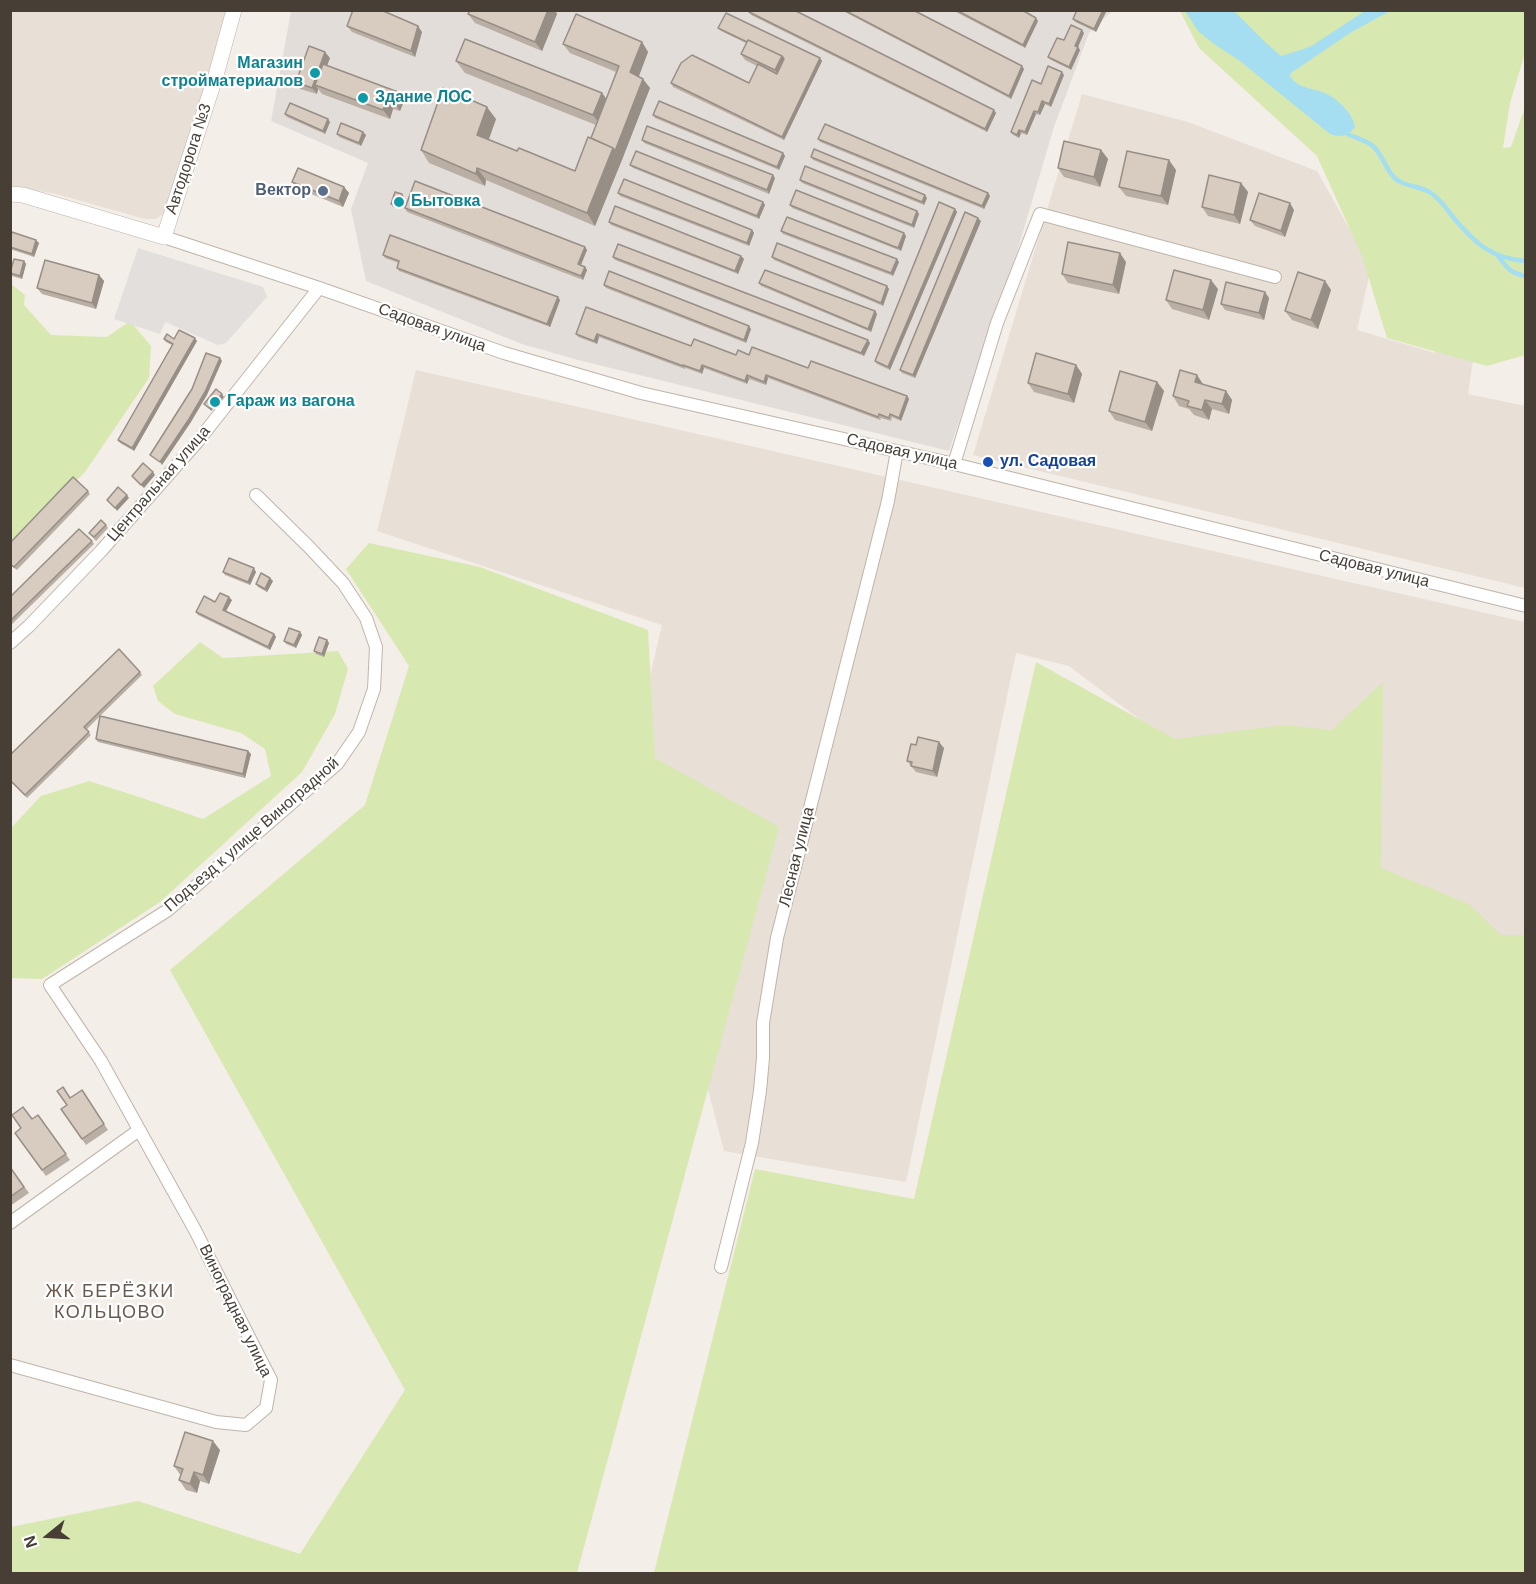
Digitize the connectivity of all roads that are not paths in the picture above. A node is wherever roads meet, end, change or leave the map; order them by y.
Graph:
1 (234, 10) edge
2 (10, 194) edge
3 (164, 237) junction
4 (1275, 277) dead end
5 (319, 288) junction
6 (897, 451) junction
7 (954, 464) junction
8 (256, 495) dead end
9 (1526, 606) edge
10 (10, 643) edge
11 (50, 985) joint
12 (139, 1130) junction
13 (10, 1223) edge
14 (721, 1267) dead end
15 (10, 1365) edge

1 - 3 street, Автодорога №3
2 - 3 street
3 - 5 street, Садовая улица
4 - 7 street
5 - 6 street, Садовая улица
5 - 10 street, Центральная улица
6 - 7 street, Садовая улица
6 - 14 street, Лесная улица
7 - 9 street, Садовая улица
8 - 11 street, Подъезд к улице Виноградной
11 - 12 street, Виноградная улица
12 - 13 street
12 - 15 street, Виноградная улица

